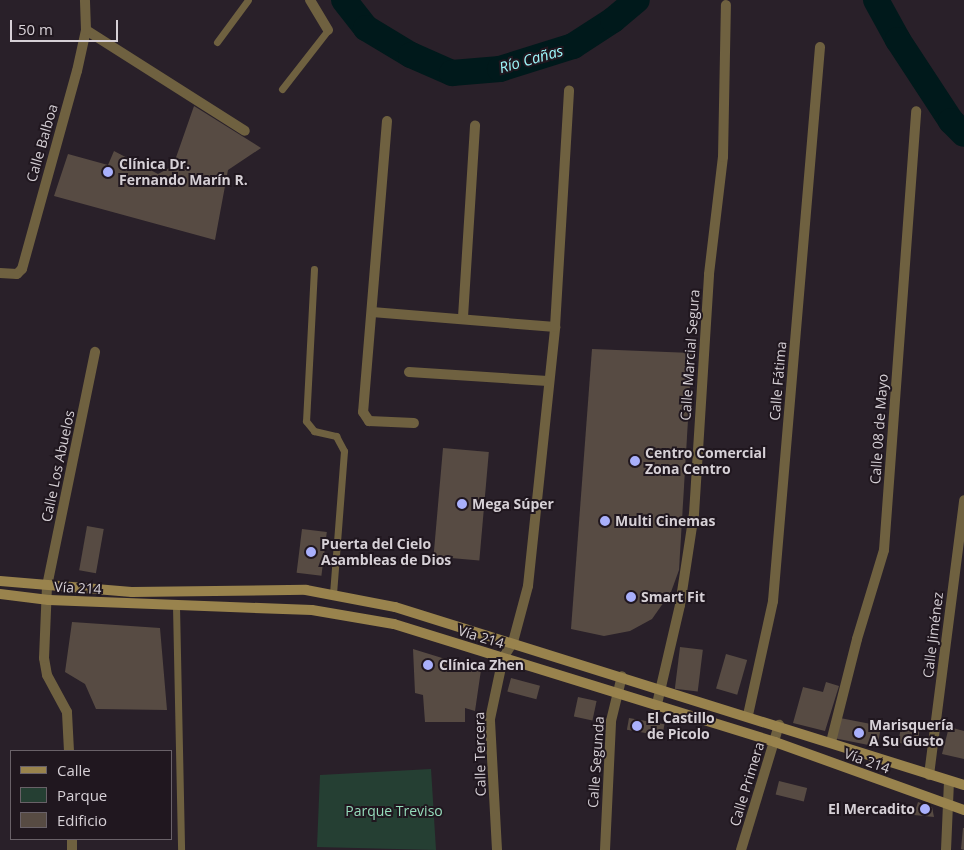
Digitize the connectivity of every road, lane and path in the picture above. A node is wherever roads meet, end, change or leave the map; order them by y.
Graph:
1 (85, 0) edge
2 (248, 0) edge
3 (310, 0) edge
4 (726, 5) dead end
5 (86, 30) junction
6 (328, 30) joint
7 (217, 42) dead end
8 (820, 47) dead end
9 (282, 89) dead end
10 (569, 90) dead end
11 (916, 111) dead end
12 (387, 121) dead end
13 (475, 124) dead end
14 (245, 131) dead end
15 (314, 269) dead end
16 (0, 274) edge
17 (372, 312) junction
18 (463, 317) junction
19 (555, 327) junction
20 (95, 352) dead end
21 (409, 372) dead end
22 (548, 381) junction
23 (414, 424) dead end
24 (964, 500) edge
25 (0, 582) edge
26 (47, 586) junction
27 (0, 594) edge
28 (333, 596) junction
29 (49, 600) junction
30 (176, 606) junction
31 (514, 642) junction
32 (503, 658) junction
33 (622, 676) junction
34 (660, 688) junction
35 (617, 694) junction
36 (657, 704) junction
37 (748, 715) junction
38 (779, 725) junction
39 (775, 742) junction
40 (831, 742) junction
41 (69, 750) edge
42 (929, 774) junction
43 (949, 781) junction
44 (964, 785) edge
45 (949, 805) junction
46 (964, 810) edge
47 (181, 850) edge
48 (497, 850) edge
49 (604, 850) edge
50 (741, 850) edge
51 (946, 850) edge

1 - 5 street, Calle Balboa
2 - 7 lane
3 - 6 street
4 - 34 street, Calle Marcial Segura
5 - 14 street
5 - 16 street, Calle Balboa
6 - 9 lane
8 - 37 street, Calle Fátima
10 - 19 street
11 - 40 street, Calle 08 de Mayo
12 - 17 street
13 - 18 street
15 - 28 lane
17 - 18 street
17 - 23 street
18 - 19 street
19 - 22 street
20 - 26 street, Calle Los Abuelos
21 - 22 street
22 - 31 street
24 - 42 street, Calle Jiménez
25 - 26 main road, Vía 214
26 - 28 main road, Vía 214
26 - 29 street, Calle Los Abuelos
27 - 29 main road, Vía 214
28 - 31 main road, Vía 214
29 - 30 main road, Vía 214
29 - 41 street, Calle Los Abuelos
30 - 32 main road, Vía 214
30 - 47 lane
31 - 32 street
31 - 33 main road, Vía 214
32 - 35 main road, Vía 214
32 - 48 street, Calle Tercera
33 - 34 main road, Vía 214
33 - 35 street, Calle Segunda
34 - 36 street, Calle Marcial Segura
34 - 37 main road, Vía 214
35 - 36 main road, Vía 214
35 - 49 street, Calle Segunda
36 - 39 main road, Vía 214
37 - 38 main road, Vía 214
38 - 39 street, Calle Primera
38 - 40 main road, Vía 214
39 - 45 main road, Vía 214
39 - 50 street, Calle Primera
40 - 42 main road, Vía 214
42 - 43 main road, Vía 214
43 - 44 main road, Vía 214
43 - 45 street
45 - 46 main road, Vía 214
45 - 51 street

